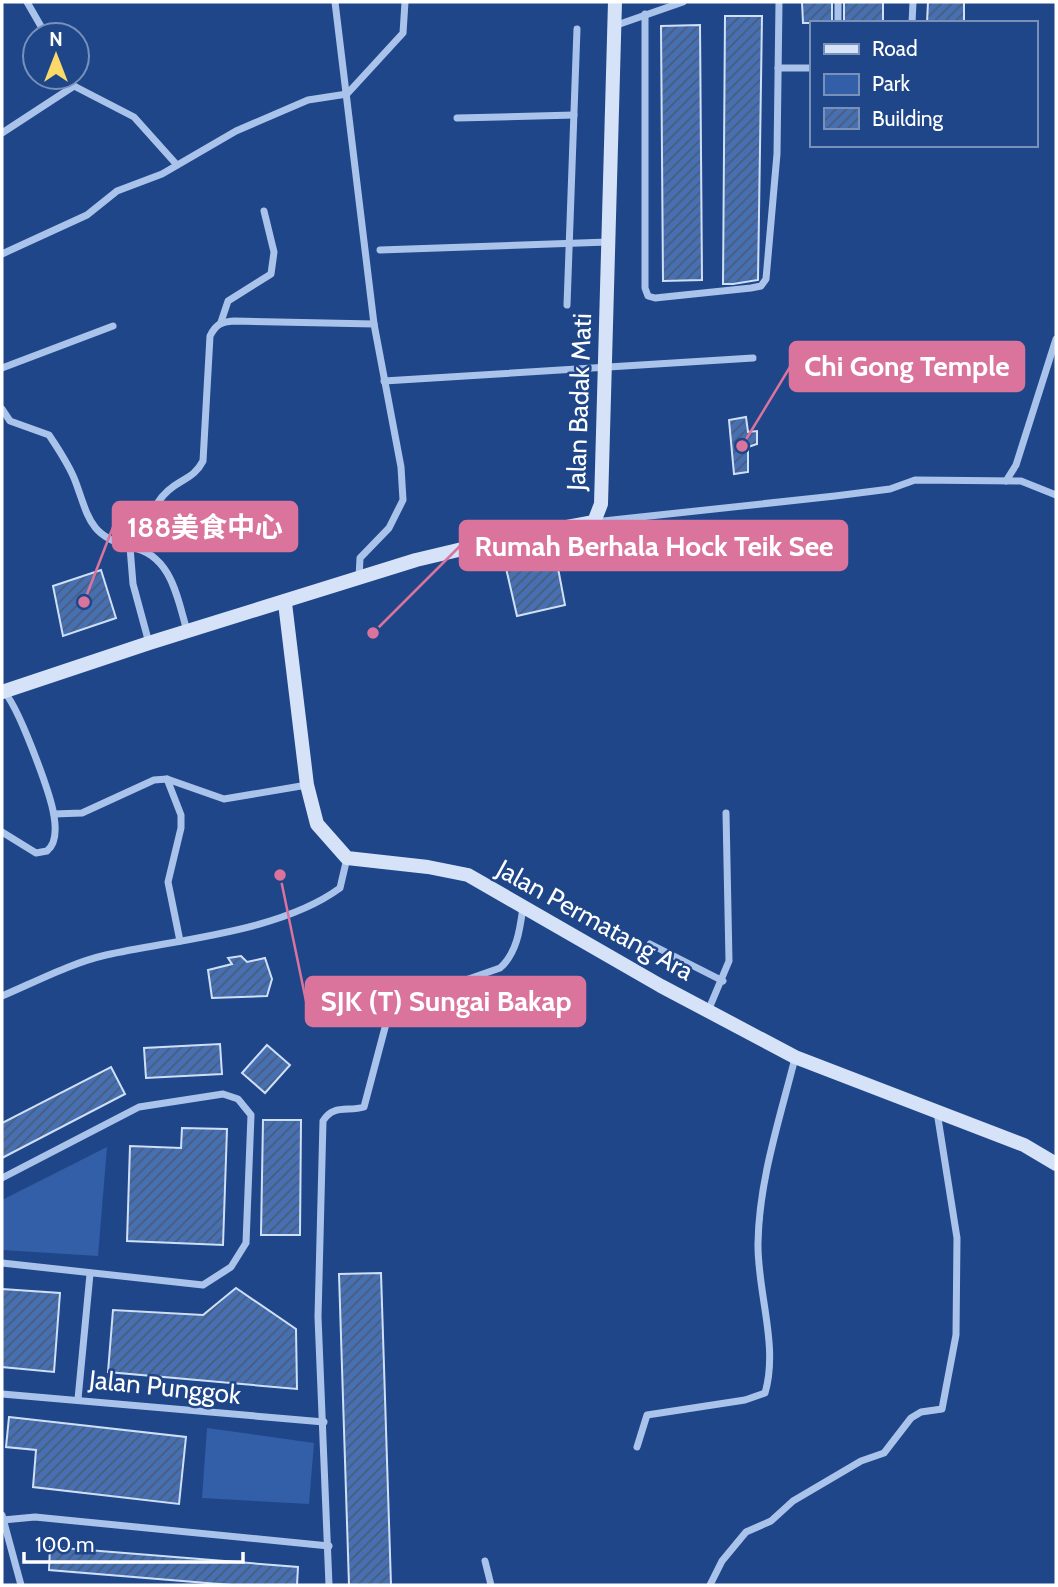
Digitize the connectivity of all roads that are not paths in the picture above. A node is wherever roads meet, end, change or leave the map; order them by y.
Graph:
1 (27, 2) edge
2 (335, 2) edge
3 (405, 2) edge
4 (615, 2) edge
5 (684, 2) edge
6 (779, 2) edge
7 (838, 2) edge
8 (913, 2) edge
9 (645, 14) junction
10 (38, 21) edge
11 (838, 21) edge
12 (912, 21) edge
13 (614, 26) junction
14 (577, 29) dead end
15 (778, 68) junction
16 (810, 68) edge
17 (66, 91) edge
18 (84, 91) edge
19 (347, 94) junction
20 (574, 115) junction
21 (457, 118) dead end
22 (2, 133) edge
23 (177, 165) junction
24 (264, 211) dead end
25 (608, 242) junction
26 (569, 243) junction
27 (380, 250) dead end
28 (2, 254) edge
29 (567, 305) dead end
30 (221, 322) junction
31 (374, 324) junction
32 (113, 326) dead end
33 (1056, 340) edge
34 (753, 358) dead end
35 (606, 367) junction
36 (2, 368) edge
37 (384, 381) junction
38 (2, 409) edge
39 (10, 421) junction
40 (2, 423) edge
41 (1006, 481) junction
42 (1056, 495) edge
43 (594, 522) junction
44 (130, 547) junction
45 (144, 550) junction
46 (359, 579) junction
47 (285, 603) junction
48 (187, 631) junction
49 (149, 643) junction
50 (2, 691) edge
51 (167, 779) junction
52 (307, 785) junction
53 (726, 813) dead end
54 (54, 814) junction
55 (2, 832) edge
56 (347, 858) junction
57 (523, 907) junction
58 (180, 941) junction
59 (650, 944) dead end
60 (723, 981) junction
61 (2, 996) edge
62 (708, 1011) junction
63 (795, 1057) junction
64 (937, 1111) junction
65 (1056, 1164) edge
66 (2, 1178) edge
67 (2, 1263) edge
68 (90, 1274) junction
69 (2, 1394) edge
70 (78, 1399) junction
71 (324, 1422) junction
72 (637, 1447) dead end
73 (2, 1517) edge
74 (329, 1546) junction
75 (485, 1561) dead end
76 (21, 1585) edge
77 (330, 1585) edge
78 (491, 1585) edge
79 (710, 1585) edge

1 - 10 street
2 - 19 street
3 - 19 street
4 - 13 main road, Jalan Badak Mati
5 - 9 street
6 - 15 street
7 - 11 street
8 - 12 street
9 - 13 street
9 - 15 street
13 - 25 main road, Jalan Badak Mati
14 - 20 street
15 - 16 street
17 - 22 street
18 - 23 street
19 - 23 street
19 - 31 street
20 - 21 street
20 - 26 street
23 - 28 street
24 - 30 street
25 - 26 street
25 - 35 main road, Jalan Badak Mati
26 - 27 street
26 - 29 street
30 - 31 street
30 - 45 street
31 - 37 street
32 - 36 street
33 - 41 street
34 - 35 street
35 - 37 street
35 - 43 main road, Jalan Badak Mati
37 - 46 street
38 - 39 street
39 - 40 street
39 - 44 street
41 - 42 street
41 - 43 street
43 - 46 main road, Jalan Badak Mati
44 - 45 street
44 - 49 street
45 - 48 street
46 - 47 main road, Jalan Badak Mati
47 - 48 main road, Jalan Badak Mati
47 - 52 main road
48 - 49 main road, Jalan Badak Mati
49 - 50 main road, Jalan Badak Mati
50 - 54 street
51 - 52 street
51 - 54 street
51 - 58 street
52 - 56 main road
53 - 60 street
54 - 55 street
56 - 57 main road, Jalan Permatang Ara
56 - 58 street
57 - 62 main road, Jalan Permatang Ara
57 - 71 street
58 - 61 street
59 - 60 street
60 - 62 street
62 - 63 main road, Jalan Permatang Ara
63 - 64 main road, Jalan Permatang Ara
63 - 72 street
64 - 65 main road, Jalan Permatang Ara
64 - 79 street
66 - 68 street
67 - 68 street
68 - 70 street
69 - 70 street, Jalan Punggok
70 - 71 street, Jalan Punggok
71 - 74 street
73 - 74 street
73 - 76 street
74 - 77 street
75 - 78 street

